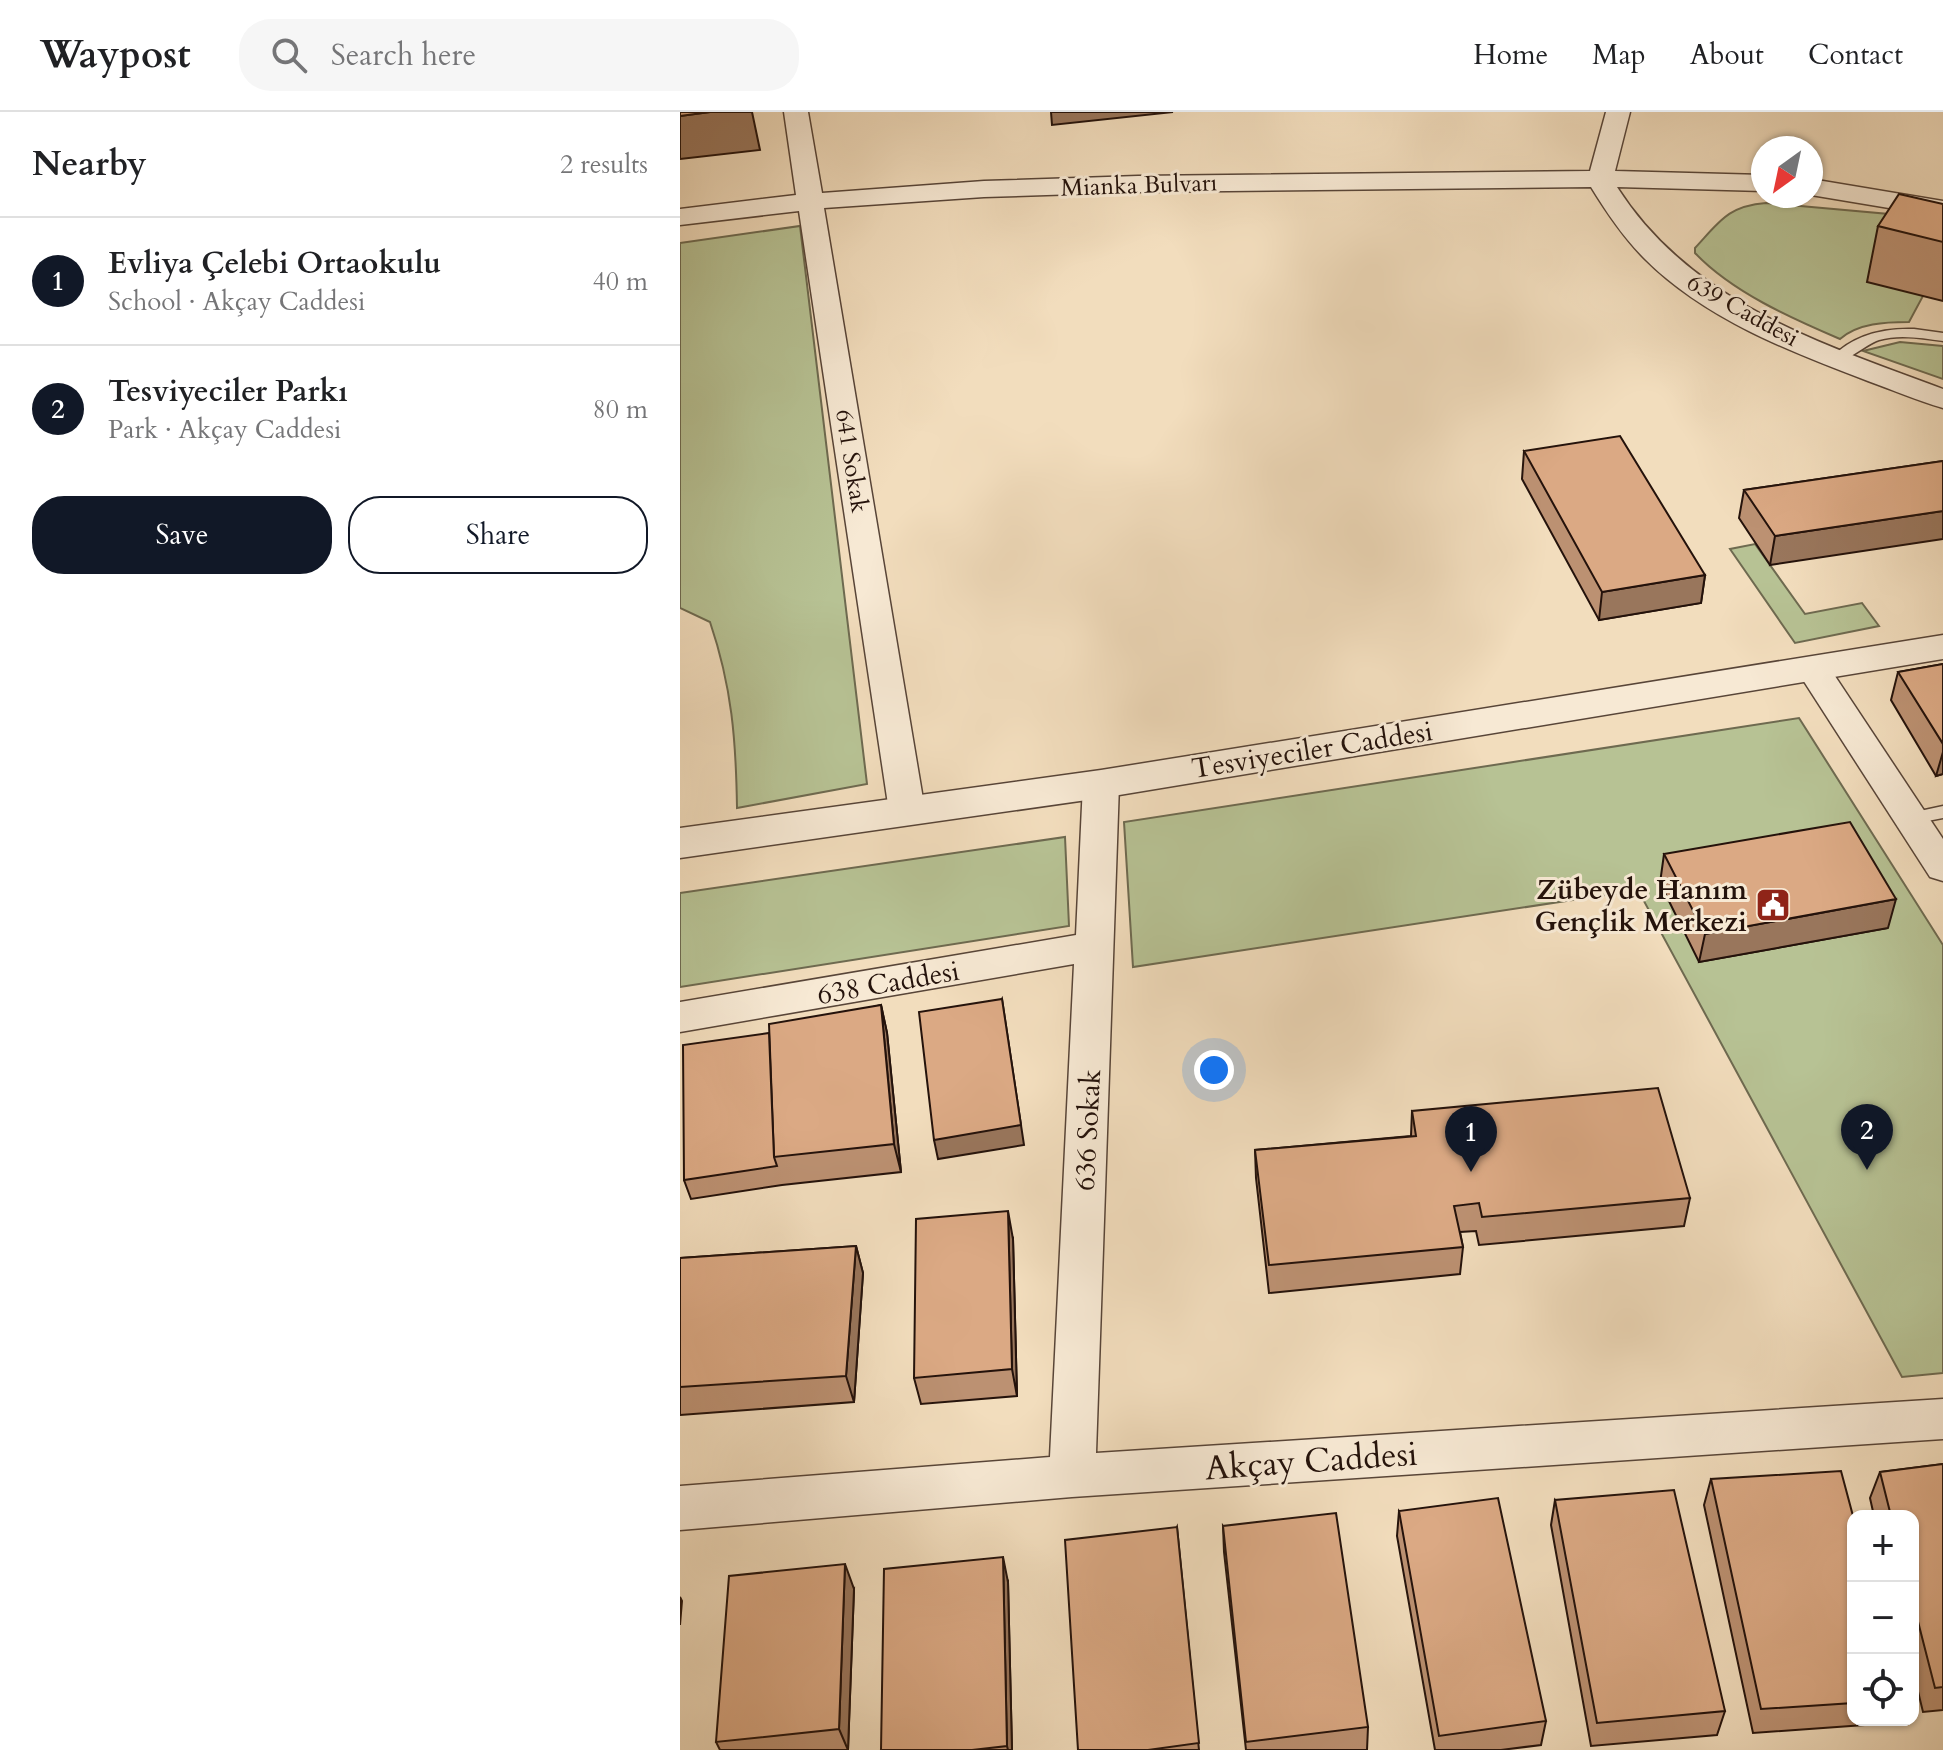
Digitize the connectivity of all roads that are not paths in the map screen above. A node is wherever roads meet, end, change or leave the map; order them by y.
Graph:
1 (796, 112) edge
2 (1618, 112) edge
3 (1600, 181) junction
4 (1751, 183) edge
5 (1823, 189) edge
6 (811, 202) junction
7 (1943, 209) edge
8 (680, 217) edge
9 (1943, 337) edge
10 (1838, 358) junction
11 (1943, 399) edge
12 (1943, 647) edge
13 (1813, 669) junction
14 (1101, 784) junction
15 (907, 811) junction
16 (1927, 815) edge
17 (680, 843) edge
18 (1943, 868) edge
19 (1096, 946) junction
20 (680, 1017) edge
21 (1943, 1419) edge
22 (1072, 1476) junction
23 (680, 1508) edge

1 - 6 street, 641 Sokak
2 - 3 street
3 - 4 street, Mianka Bulvarı
3 - 6 street, Mianka Bulvarı
3 - 10 street, 639 Caddesi
5 - 7 street
6 - 8 street, Mianka Bulvarı
6 - 15 street, 641 Sokak
9 - 10 lane
10 - 11 street, 639 Caddesi
12 - 13 street, Tesviyeciler Caddesi
13 - 14 street, Tesviyeciler Caddesi
13 - 16 street
14 - 15 street, Tesviyeciler Caddesi
14 - 19 street, 636 Sokak
15 - 17 street, Tesviyeciler Caddesi
16 - 18 street
19 - 20 street, 638 Caddesi
19 - 22 street, 636 Sokak
21 - 22 street, Akçay Caddesi
22 - 23 street, Akçay Caddesi

